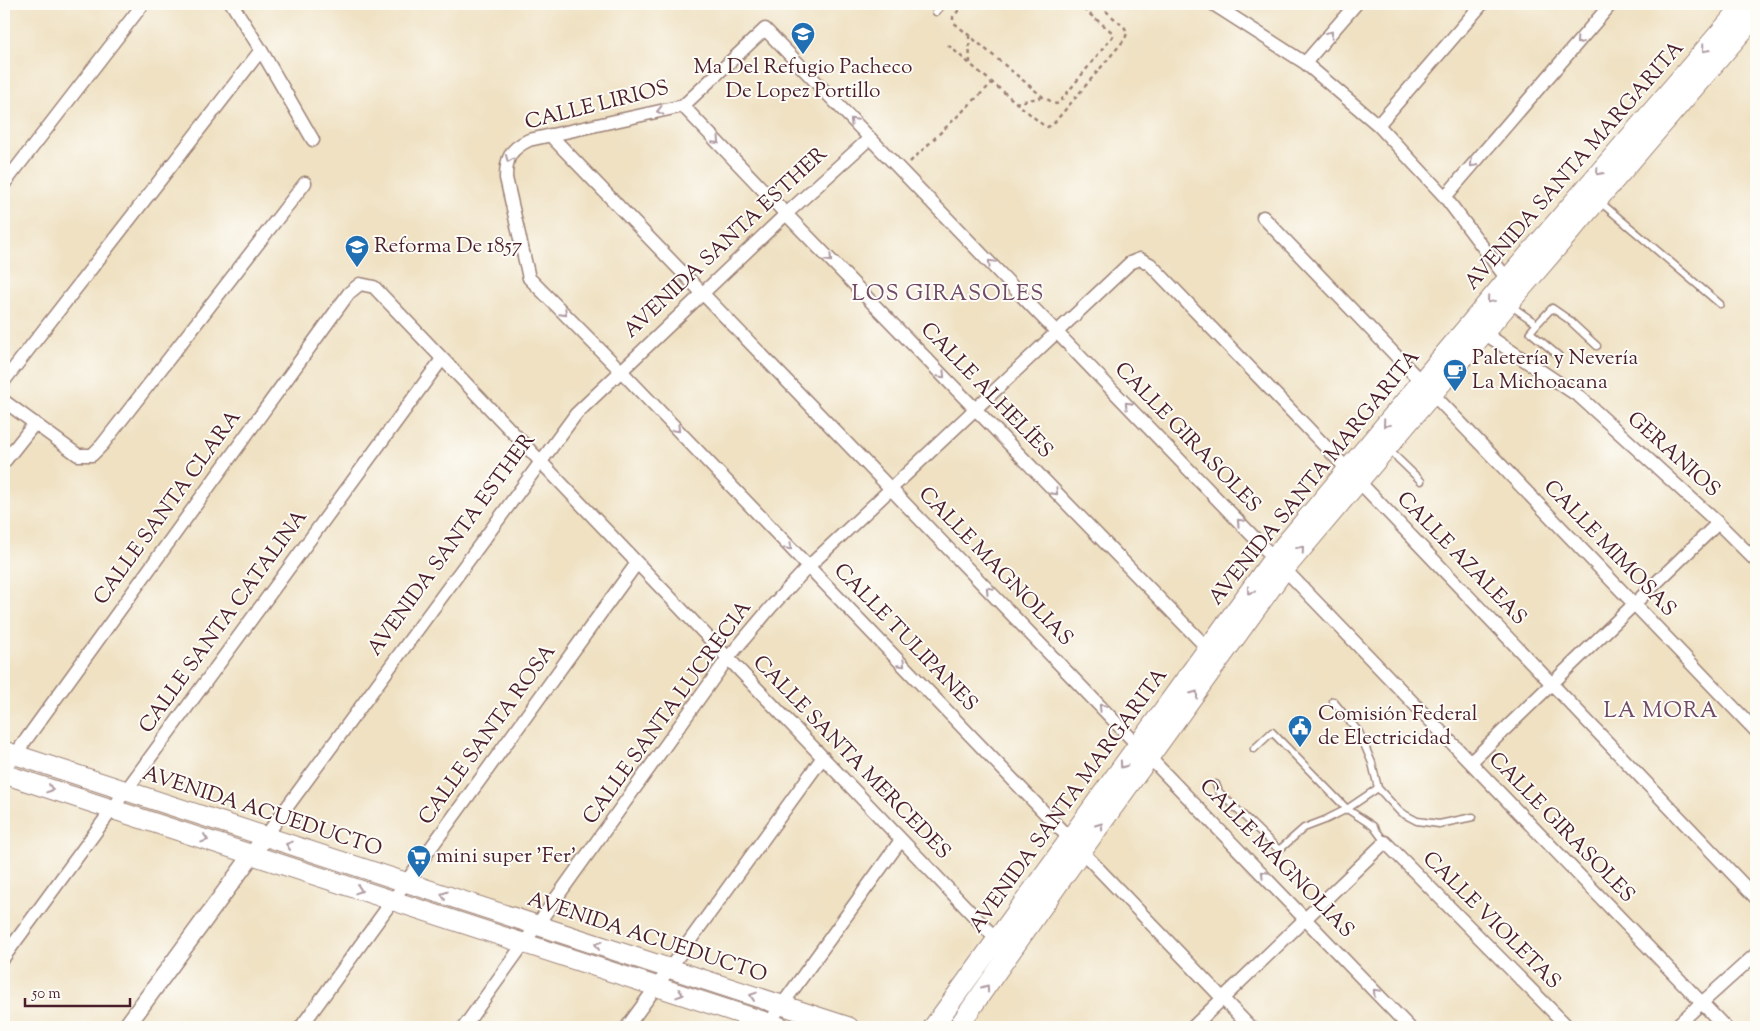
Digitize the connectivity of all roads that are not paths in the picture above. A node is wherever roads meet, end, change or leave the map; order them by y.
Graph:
1 (143, 4) edge
2 (232, 4) edge
3 (943, 4) edge
4 (1356, 4) edge
5 (1482, 4) edge
6 (1611, 4) edge
7 (1744, 4) edge
8 (1221, 6) edge
9 (936, 12) dead end
10 (1756, 16) edge
11 (765, 29) joint
12 (261, 50) junction
13 (1305, 63) junction
14 (683, 106) junction
15 (1378, 125) junction
16 (550, 135) junction
17 (870, 138) junction
18 (312, 140) dead end
19 (305, 183) dead end
20 (4, 184) edge
21 (1445, 197) junction
22 (1598, 200) junction
23 (786, 214) junction
24 (1263, 217) dead end
25 (1130, 263) joint
26 (529, 278) joint
27 (374, 287) joint
28 (1511, 292) junction
29 (703, 293) junction
30 (1720, 304) dead end
31 (1537, 324) junction
32 (1056, 331) junction
33 (1484, 333) junction
34 (1597, 346) dead end
35 (1559, 356) dead end
36 (442, 359) junction
37 (621, 371) junction
38 (4, 381) edge
39 (1427, 388) junction
40 (4, 401) edge
41 (975, 409) junction
42 (34, 423) junction
43 (1387, 448) junction
44 (540, 461) junction
45 (4, 462) edge
46 (1353, 475) junction
47 (1421, 481) dead end
48 (891, 488) junction
49 (1718, 523) junction
50 (1756, 561) edge
51 (637, 563) junction
52 (1280, 563) junction
53 (808, 567) junction
54 (1634, 604) junction
55 (1213, 655) junction
56 (728, 658) junction
57 (1552, 684) junction
58 (1333, 701) dead end
59 (1756, 731) edge
60 (1254, 749) dead end
61 (1144, 750) junction
62 (823, 757) junction
63 (7, 758) edge
64 (1471, 762) junction
65 (4, 774) edge
66 (1216, 784) dead end
67 (1378, 788) junction
68 (125, 791) junction
69 (112, 809) junction
70 (1347, 809) junction
71 (1473, 816) dead end
72 (265, 837) junction
73 (901, 840) junction
74 (1385, 842) junction
75 (1075, 845) junction
76 (252, 855) junction
77 (406, 882) junction
78 (1756, 898) edge
79 (393, 901) junction
80 (1306, 918) junction
81 (538, 926) junction
82 (996, 939) junction
83 (525, 944) junction
84 (1011, 952) junction
85 (1756, 954) edge
86 (4, 957) edge
87 (670, 969) junction
88 (656, 987) junction
89 (1222, 998) junction
90 (1702, 1003) junction
91 (782, 1005) junction
92 (772, 1026) edge
93 (126, 1027) edge
94 (301, 1027) edge
95 (464, 1027) edge
96 (627, 1027) edge
97 (849, 1027) edge
98 (933, 1027) edge
99 (958, 1027) edge
100 (1193, 1027) edge
101 (1250, 1027) edge
102 (1409, 1027) edge
103 (1568, 1027) edge
104 (1675, 1027) edge
105 (1725, 1027) edge

1 - 20 street
2 - 12 street
3 - 9 lane
13 -> 4 street
5 - 15 street
6 -> 21 street
7 -> 28 main road, AVENIDA SANTA MARGARITA
8 - 13 street
10 - 22 main road, AVENIDA SANTA MARGARITA
11 - 14 street, CALLE LIRIOS
17 -> 11 street, CALLE GIRASOLES
12 - 18 street
12 - 38 street
13 - 15 street
14 -> 16 street, CALLE LIRIOS
14 -> 23 street, CALLE ALHELÍES
15 - 21 street
16 -> 26 street, CALLE LIRIOS
16 - 29 street, CALLE MAGNOLIAS
17 - 23 street, AVENIDA SANTA ESTHER
32 -> 17 street, CALLE GIRASOLES
19 - 42 street
21 - 28 street
22 - 28 main road, AVENIDA SANTA MARGARITA
22 - 30 lane
23 - 29 street, AVENIDA SANTA ESTHER
23 -> 41 street, CALLE ALHELÍES
24 - 39 street, CALLE MIMOSAS
25 - 32 street, CALLE SANTA LUCRECIA
25 - 46 street, CALLE AZALEAS
26 -> 37 street, CALLE TULIPANES
27 - 36 street, CALLE SANTA MERCEDES
27 - 63 street, CALLE SANTA CLARA
28 - 31 lane
28 - 33 main road, AVENIDA SANTA MARGARITA
28 -> 39 main road, AVENIDA SANTA MARGARITA
29 - 37 street, AVENIDA SANTA ESTHER
29 - 48 street, CALLE MAGNOLIAS
31 - 34 lane
31 - 35 lane
32 - 41 street, CALLE SANTA LUCRECIA
52 -> 32 street, CALLE GIRASOLES
33 - 39 main road, AVENIDA SANTA MARGARITA
33 - 49 street, GERANIOS
36 - 44 street, CALLE SANTA MERCEDES
36 - 68 street, CALLE SANTA CATALINA
37 - 44 street, AVENIDA SANTA ESTHER
37 -> 53 street, CALLE TULIPANES
39 - 43 main road, AVENIDA SANTA MARGARITA
39 -> 46 main road, AVENIDA SANTA MARGARITA
39 - 54 street, CALLE MIMOSAS
40 - 42 street
41 - 48 street, CALLE SANTA LUCRECIA
41 -> 55 street, CALLE ALHELÍES
42 - 45 street
43 - 46 main road, AVENIDA SANTA MARGARITA
43 - 47 lane
44 - 51 street, CALLE SANTA MERCEDES
44 - 72 street, AVENIDA SANTA ESTHER
46 - 52 main road, AVENIDA SANTA MARGARITA
46 - 57 street, CALLE AZALEAS
48 - 53 street, CALLE SANTA LUCRECIA
61 -> 48 street, CALLE MAGNOLIAS
49 - 50 street, GERANIOS
49 - 54 street
51 - 56 street, CALLE SANTA MERCEDES
51 - 77 street, CALLE SANTA ROSA
52 - 55 main road, AVENIDA SANTA MARGARITA
52 - 64 street, CALLE GIRASOLES
53 - 56 street, CALLE SANTA LUCRECIA
53 -> 75 street, CALLE TULIPANES
54 - 57 street
54 - 59 street, CALLE MIMOSAS
55 - 61 main road, AVENIDA SANTA MARGARITA
56 - 62 street, CALLE SANTA MERCEDES
56 - 81 street, CALLE SANTA LUCRECIA
57 - 64 street
57 - 78 street, CALLE AZALEAS
58 - 67 lane
60 - 70 lane
61 - 75 main road, AVENIDA SANTA MARGARITA
80 -> 61 street, CALLE MAGNOLIAS
62 - 73 street, CALLE SANTA MERCEDES
62 - 87 street
63 - 68 main road, AVENIDA ACUEDUCTO
64 - 90 street, CALLE GIRASOLES
65 -> 69 main road, AVENIDA ACUEDUCTO
66 - 70 lane
67 - 70 lane
67 - 71 lane
68 - 69 street, CALLE SANTA CATALINA
68 - 72 main road, AVENIDA ACUEDUCTO
69 -> 76 main road, AVENIDA ACUEDUCTO
69 - 86 street, CALLE SANTA CATALINA
70 - 74 lane
72 - 76 street, AVENIDA SANTA ESTHER
77 -> 72 main road, AVENIDA ACUEDUCTO
73 - 82 street, CALLE SANTA MERCEDES
73 - 91 street
74 - 80 street
74 - 103 street, CALLE VIOLETAS
75 - 82 main road, AVENIDA SANTA MARGARITA
75 - 84 main road, AVENIDA SANTA MARGARITA
75 - 89 street, CALLE TULIPANES
76 -> 79 main road, AVENIDA ACUEDUCTO
76 - 93 street, AVENIDA SANTA ESTHER
77 - 79 street, CALLE SANTA ROSA
81 -> 77 main road, AVENIDA ACUEDUCTO
79 - 83 main road, AVENIDA ACUEDUCTO
79 - 94 street, CALLE SANTA ROSA
80 - 89 street
102 -> 80 street, CALLE MAGNOLIAS
81 - 83 street, CALLE SANTA LUCRECIA
87 -> 81 main road, AVENIDA ACUEDUCTO
82 - 84 street, CALLE SANTA MERCEDES
82 - 98 main road, AVENIDA SANTA MARGARITA
83 - 88 main road, AVENIDA ACUEDUCTO
83 - 95 street, CALLE SANTA LUCRECIA
99 -> 84 main road, AVENIDA SANTA MARGARITA
85 - 90 street
87 - 88 street
91 -> 87 main road, AVENIDA ACUEDUCTO
88 -> 92 main road, AVENIDA ACUEDUCTO
88 - 96 street
89 - 100 street
89 - 101 street, CALLE TULIPANES
90 - 104 street
90 - 105 street, CALLE GIRASOLES
91 - 92 street
91 - 97 main road, AVENIDA ACUEDUCTO

